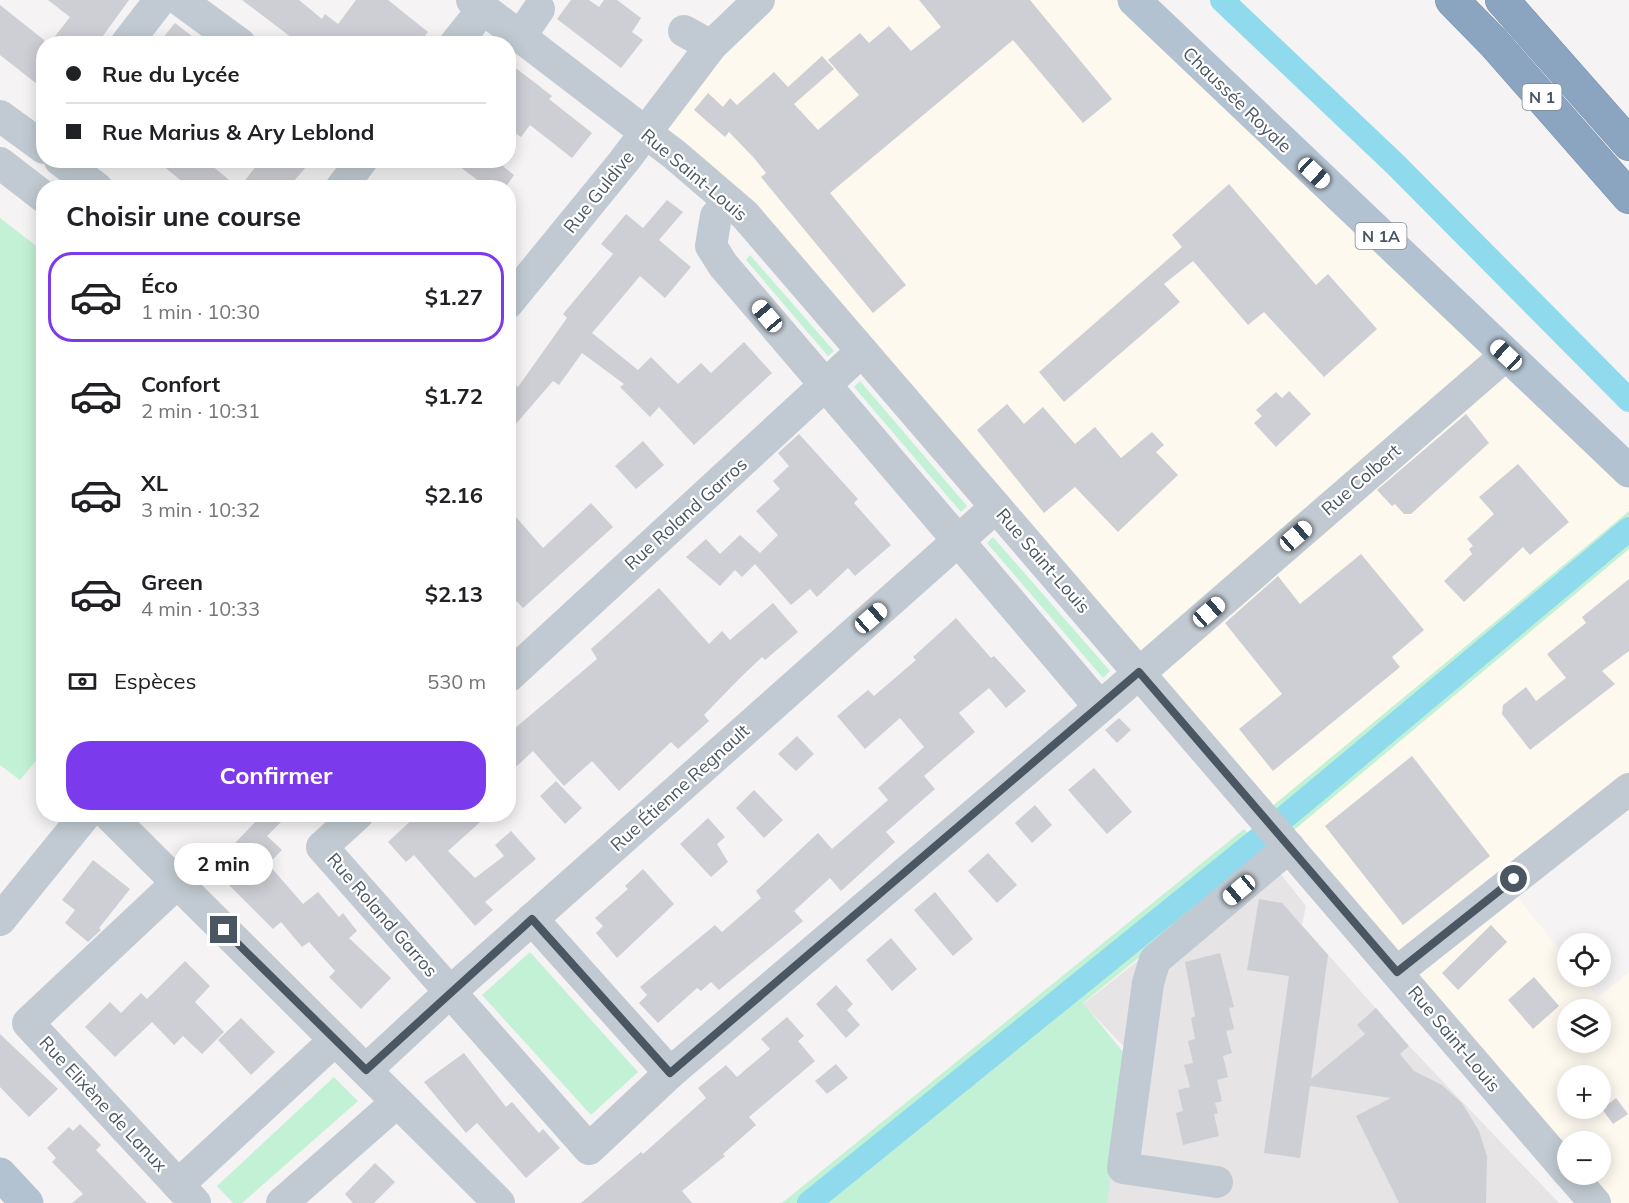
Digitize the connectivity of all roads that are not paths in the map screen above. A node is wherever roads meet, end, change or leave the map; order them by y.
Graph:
1 (160, 0) edge
2 (180, 0) edge
3 (759, 0) edge
4 (1134, 0) edge
5 (1452, 0) edge
6 (1502, 0) edge
7 (477, 4) edge
8 (539, 9) dead end
9 (684, 31) dead end
10 (132, 36) edge
11 (229, 36) edge
12 (459, 36) edge
13 (519, 37) junction
14 (711, 46) junction
15 (0, 116) edge
16 (645, 134) junction
17 (36, 142) edge
18 (1629, 144) edge
19 (0, 163) edge
20 (71, 168) edge
21 (86, 180) edge
22 (36, 191) edge
23 (1629, 197) edge
24 (730, 201) junction
25 (516, 293) edge
26 (862, 351) junction
27 (1506, 355) junction
28 (826, 386) junction
29 (1629, 471) edge
30 (996, 507) junction
31 (958, 540) junction
32 (516, 669) edge
33 (1139, 672) junction
34 (1100, 707) junction
35 (1629, 789) edge
36 (80, 822) edge
37 (116, 822) edge
38 (349, 822) edge
39 (1281, 844) junction
40 (177, 883) junction
41 (532, 919) junction
42 (0, 920) edge
43 (1397, 972) junction
44 (449, 993) junction
45 (335, 1040) junction
46 (366, 1070) junction
47 (670, 1073) junction
48 (397, 1102) junction
49 (1557, 1159) edge
50 (0, 1174) edge
51 (1217, 1182) dead end
52 (1579, 1185) edge
53 (187, 1194) edge
54 (27, 1203) edge
55 (282, 1203) edge
56 (499, 1203) edge
57 (1595, 1203) edge

1 - 10 street
2 - 11 street
3 - 14 street, Rue Guldive
4 - 27 main road, Chaussée Royale / N 1A
5 - 23 highway, N 1
6 - 18 highway, N 1
7 - 12 street
7 - 13 street, Rue Saint-Louis
8 - 13 street
9 - 14 street
13 - 16 street, Rue Saint-Louis
14 - 16 street, Rue Guldive
15 - 17 street
16 - 24 street, Rue Saint-Louis
16 - 25 street, Rue Guldive
19 - 22 street
20 - 21 street
24 - 26 street, Rue Saint-Louis
24 - 28 street
26 - 28 street, Rue Roland Garros
26 - 30 street, Rue Saint-Louis
27 - 29 main road, Chaussée Royale / N 1A
27 - 33 street, Rue Colbert
28 - 31 street
28 - 32 street, Rue Roland Garros
30 - 31 street, Rue Étienne Regnault
30 - 33 street, Rue Saint-Louis
31 - 34 street
31 - 41 street, Rue Étienne Regnault
33 - 34 street, Rue Colbert
33 - 39 street, Rue Saint-Louis
34 - 47 street, Rue Colbert
35 - 43 street
36 - 42 street
37 - 40 street
38 - 44 street, Rue Roland Garros
39 - 43 street, Rue Saint-Louis
39 - 51 street
40 - 45 street
40 - 53 street, Rue Elixène de Lanux
41 - 44 street, Rue Étienne Regnault
41 - 47 street
43 - 49 street, Rue Saint-Louis
44 - 46 street, Rue Étienne Regnault
44 - 47 street, Rue Colbert
45 - 46 street
45 - 53 street
46 - 48 street
48 - 55 street
48 - 56 street
50 - 54 main road
52 - 57 street, Rue Saint-Louis

